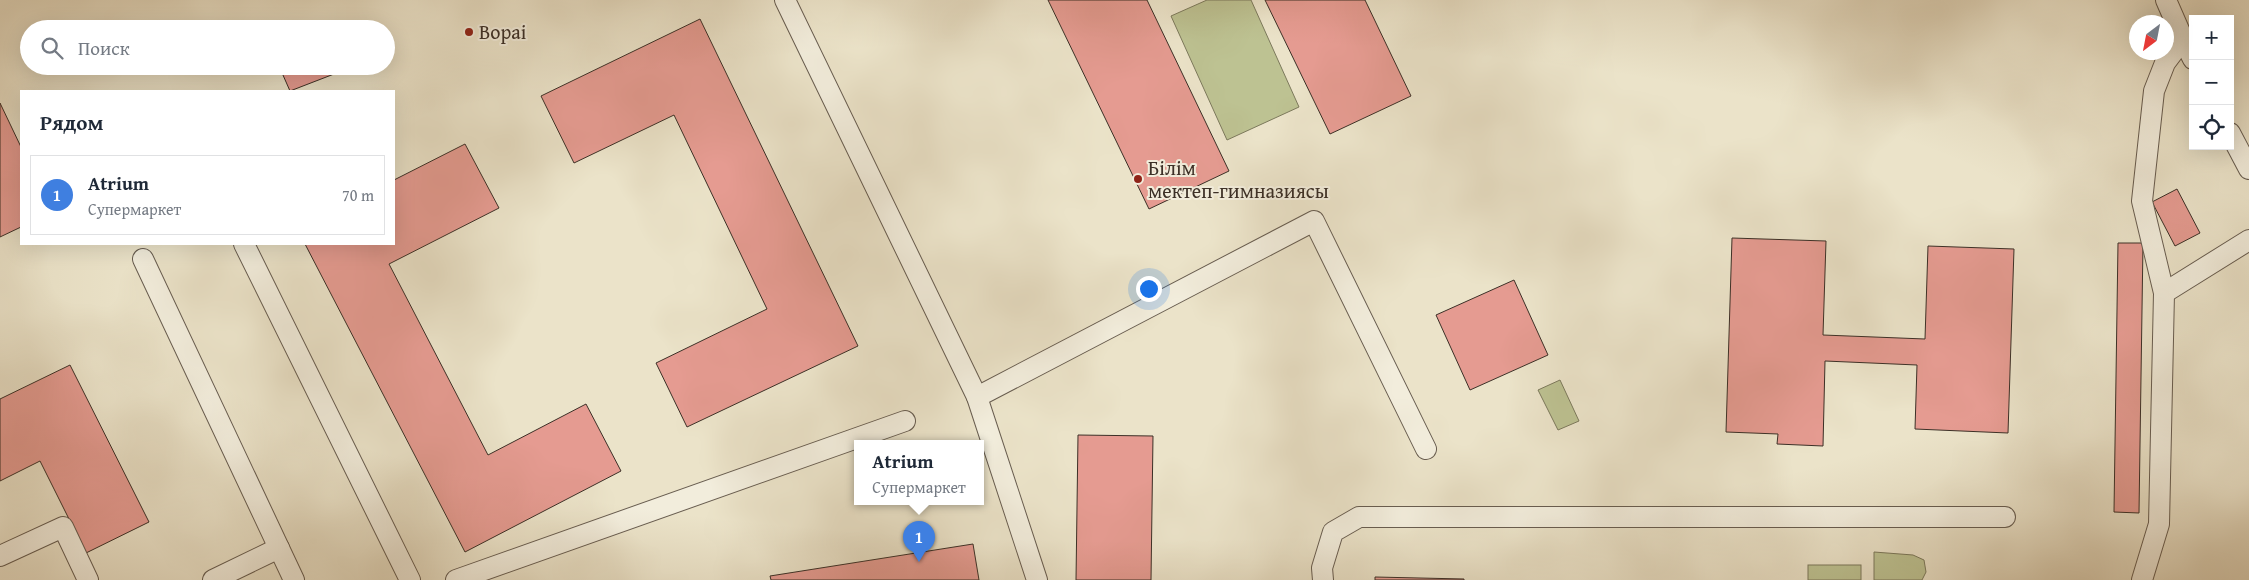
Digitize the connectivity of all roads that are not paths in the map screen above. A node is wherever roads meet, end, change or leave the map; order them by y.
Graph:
1 (785, 0) edge
2 (2166, 0) edge
3 (2183, 39) junction
4 (2189, 51) edge
5 (2234, 141) edge
6 (2249, 169) edge
7 (2249, 240) edge
8 (244, 245) edge
9 (143, 259) dead end
10 (2164, 293) junction
11 (977, 397) junction
12 (905, 421) dead end
13 (1426, 448) dead end
14 (2005, 518) dead end
15 (279, 548) junction
16 (0, 556) edge
17 (88, 580) edge
18 (213, 580) edge
19 (294, 580) edge
20 (410, 580) edge
21 (456, 580) edge
22 (1037, 580) edge
23 (1323, 580) edge
24 (2142, 580) edge

1 - 11 lane
2 - 3 lane
3 - 4 lane
3 - 10 lane
5 - 6 lane
7 - 10 lane
8 - 20 lane
9 - 15 lane
10 - 24 lane
11 - 13 lane
11 - 22 lane
12 - 21 lane
14 - 23 lane
15 - 18 lane
15 - 19 lane
16 - 17 lane

